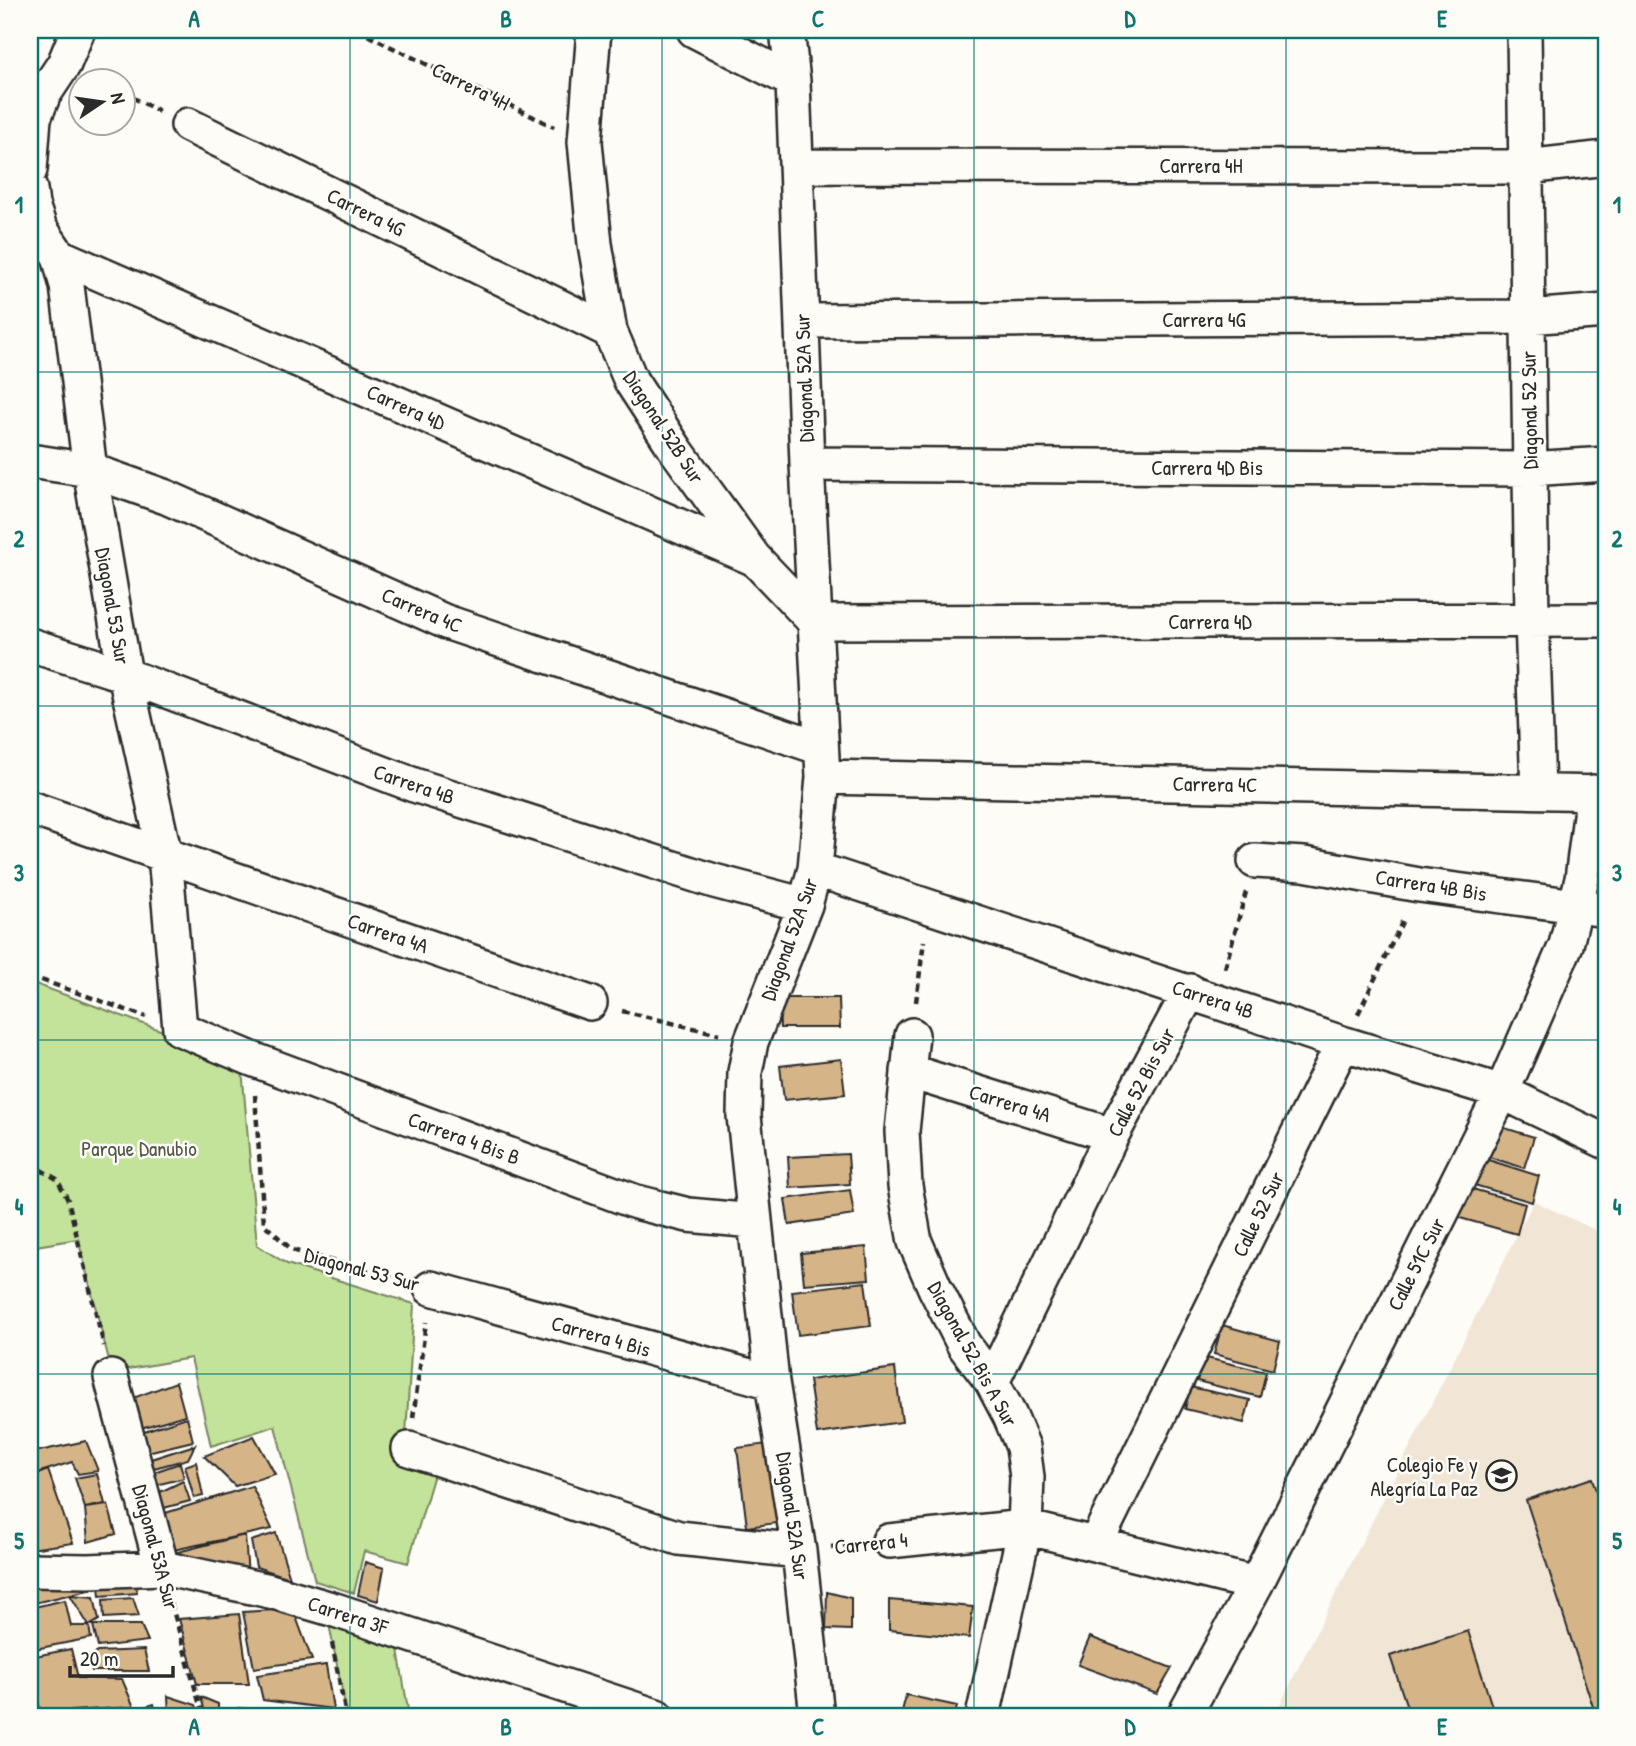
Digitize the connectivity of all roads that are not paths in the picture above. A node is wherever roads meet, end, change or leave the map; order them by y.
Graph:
1 (78, 30) edge
2 (594, 30) edge
3 (694, 30) edge
4 (787, 30) edge
5 (1524, 30) edge
6 (793, 81) junction
7 (32, 119) edge
8 (188, 125) road end
9 (1606, 158) edge
10 (796, 166) junction
11 (1526, 167) junction
12 (30, 170) edge
13 (30, 189) edge
14 (59, 256) junction
15 (1606, 311) edge
16 (1528, 317) junction
17 (802, 321) junction
18 (610, 331) junction
19 (30, 461) edge
20 (807, 464) junction
21 (1606, 464) edge
22 (1530, 469) junction
23 (90, 470) junction
24 (754, 558) junction
25 (1532, 620) junction
26 (1606, 620) edge
27 (815, 621) junction
28 (30, 645) edge
29 (125, 675) junction
30 (822, 762) junction
31 (1538, 791) junction
32 (1600, 793) edge
33 (30, 808) edge
34 (165, 855) junction
35 (1255, 861) road end
36 (815, 869) junction
37 (805, 905) junction
38 (1591, 908) edge
39 (1190, 991) junction
40 (590, 1003) road end
41 (180, 1029) joint
42 (912, 1035) road end
43 (1345, 1044) junction
44 (908, 1071) junction
45 (1502, 1092) junction
46 (1112, 1135) junction
47 (1606, 1142) edge
48 (754, 1221) junction
49 (431, 1288) road end
50 (111, 1377) road end
51 (772, 1382) junction
52 (992, 1382) junction
53 (409, 1449) road end
54 (1026, 1527) junction
55 (889, 1541) road end
56 (1096, 1544) junction
57 (799, 1551) junction
58 (162, 1568) junction
59 (30, 1570) edge
60 (1256, 1584) junction
61 (656, 1716) edge
62 (817, 1716) edge
63 (983, 1716) edge
64 (1184, 1716) edge

1 - 7 street
2 - 18 street, Diagonal 52B Sur
3 - 6 street
4 - 6 street, Diagonal 52A Sur
5 - 11 street, Diagonal 52 Sur
6 - 10 street, Diagonal 52A Sur
7 - 12 street
8 - 18 street, Carrera 4G
9 - 11 street, Carrera 4H
10 - 11 street, Carrera 4H
10 - 17 street, Diagonal 52A Sur
11 - 16 street, Diagonal 52 Sur
13 - 14 street, Diagonal 53 Sur
14 - 23 street, Diagonal 53 Sur
14 - 24 street, Carrera 4D
15 - 16 street, Carrera 4G
16 - 17 street, Carrera 4G
16 - 22 street, Diagonal 52 Sur
17 - 20 street, Diagonal 52A Sur
18 - 24 street, Diagonal 52B Sur
19 - 23 street, Carrera 4C
20 - 22 street, Carrera 4D Bis
20 - 27 street, Diagonal 52A Sur
21 - 22 street, Carrera 4D Bis
22 - 25 street, Diagonal 52 Sur
23 - 29 street, Diagonal 53 Sur
23 - 30 street, Carrera 4C
24 - 27 street, Diagonal 52B Sur
25 - 26 street, Carrera 4D
25 - 27 street, Carrera 4D
25 - 31 street, Diagonal 52 Sur
27 - 30 street, Diagonal 52A Sur
28 - 29 street, Carrera 4B
29 - 34 street, Diagonal 53 Sur
29 - 37 street, Carrera 4B
30 - 31 street, Carrera 4C
30 - 36 street, Diagonal 52A Sur
31 - 32 street, Carrera 4C
32 - 38 street, Calle 51C Sur
33 - 34 street, Carrera 4A
34 - 40 street, Carrera 4A
34 - 41 street, Diagonal 53 Sur
35 - 38 street, Carrera 4B Bis
36 - 37 street, Diagonal 52A Sur
36 - 39 street, Carrera 4B
37 - 48 street, Diagonal 52A Sur
38 - 45 street, Calle 51C Sur
39 - 43 street, Carrera 4B
39 - 46 street, Calle 52 Bis Sur
41 - 48 street, Carrera 4 Bis B
42 - 44 street, Diagonal 52 Bis A Sur
43 - 45 street, Carrera 4B
43 - 56 street, Calle 52 Sur
44 - 46 street, Carrera 4A
44 - 52 street, Diagonal 52 Bis A Sur
45 - 47 street, Carrera 4B
45 - 60 street, Calle 51C Sur
46 - 52 street, Calle 52 Bis Sur
48 - 51 street, Diagonal 52A Sur
49 - 51 street, Carrera 4 Bis
50 - 58 street, Diagonal 53A Sur
51 - 57 street, Diagonal 52A Sur
52 - 54 street, Diagonal 52 Bis A Sur
53 - 57 street
54 - 55 street, Carrera 4
54 - 56 street, Carrera 4
54 - 63 street, Diagonal 52 Bis A Sur
56 - 60 street, Carrera 4
57 - 62 street, Diagonal 52A Sur
58 - 59 street, Carrera 3F
58 - 61 street, Carrera 3F
60 - 64 street, Calle 51C Sur

